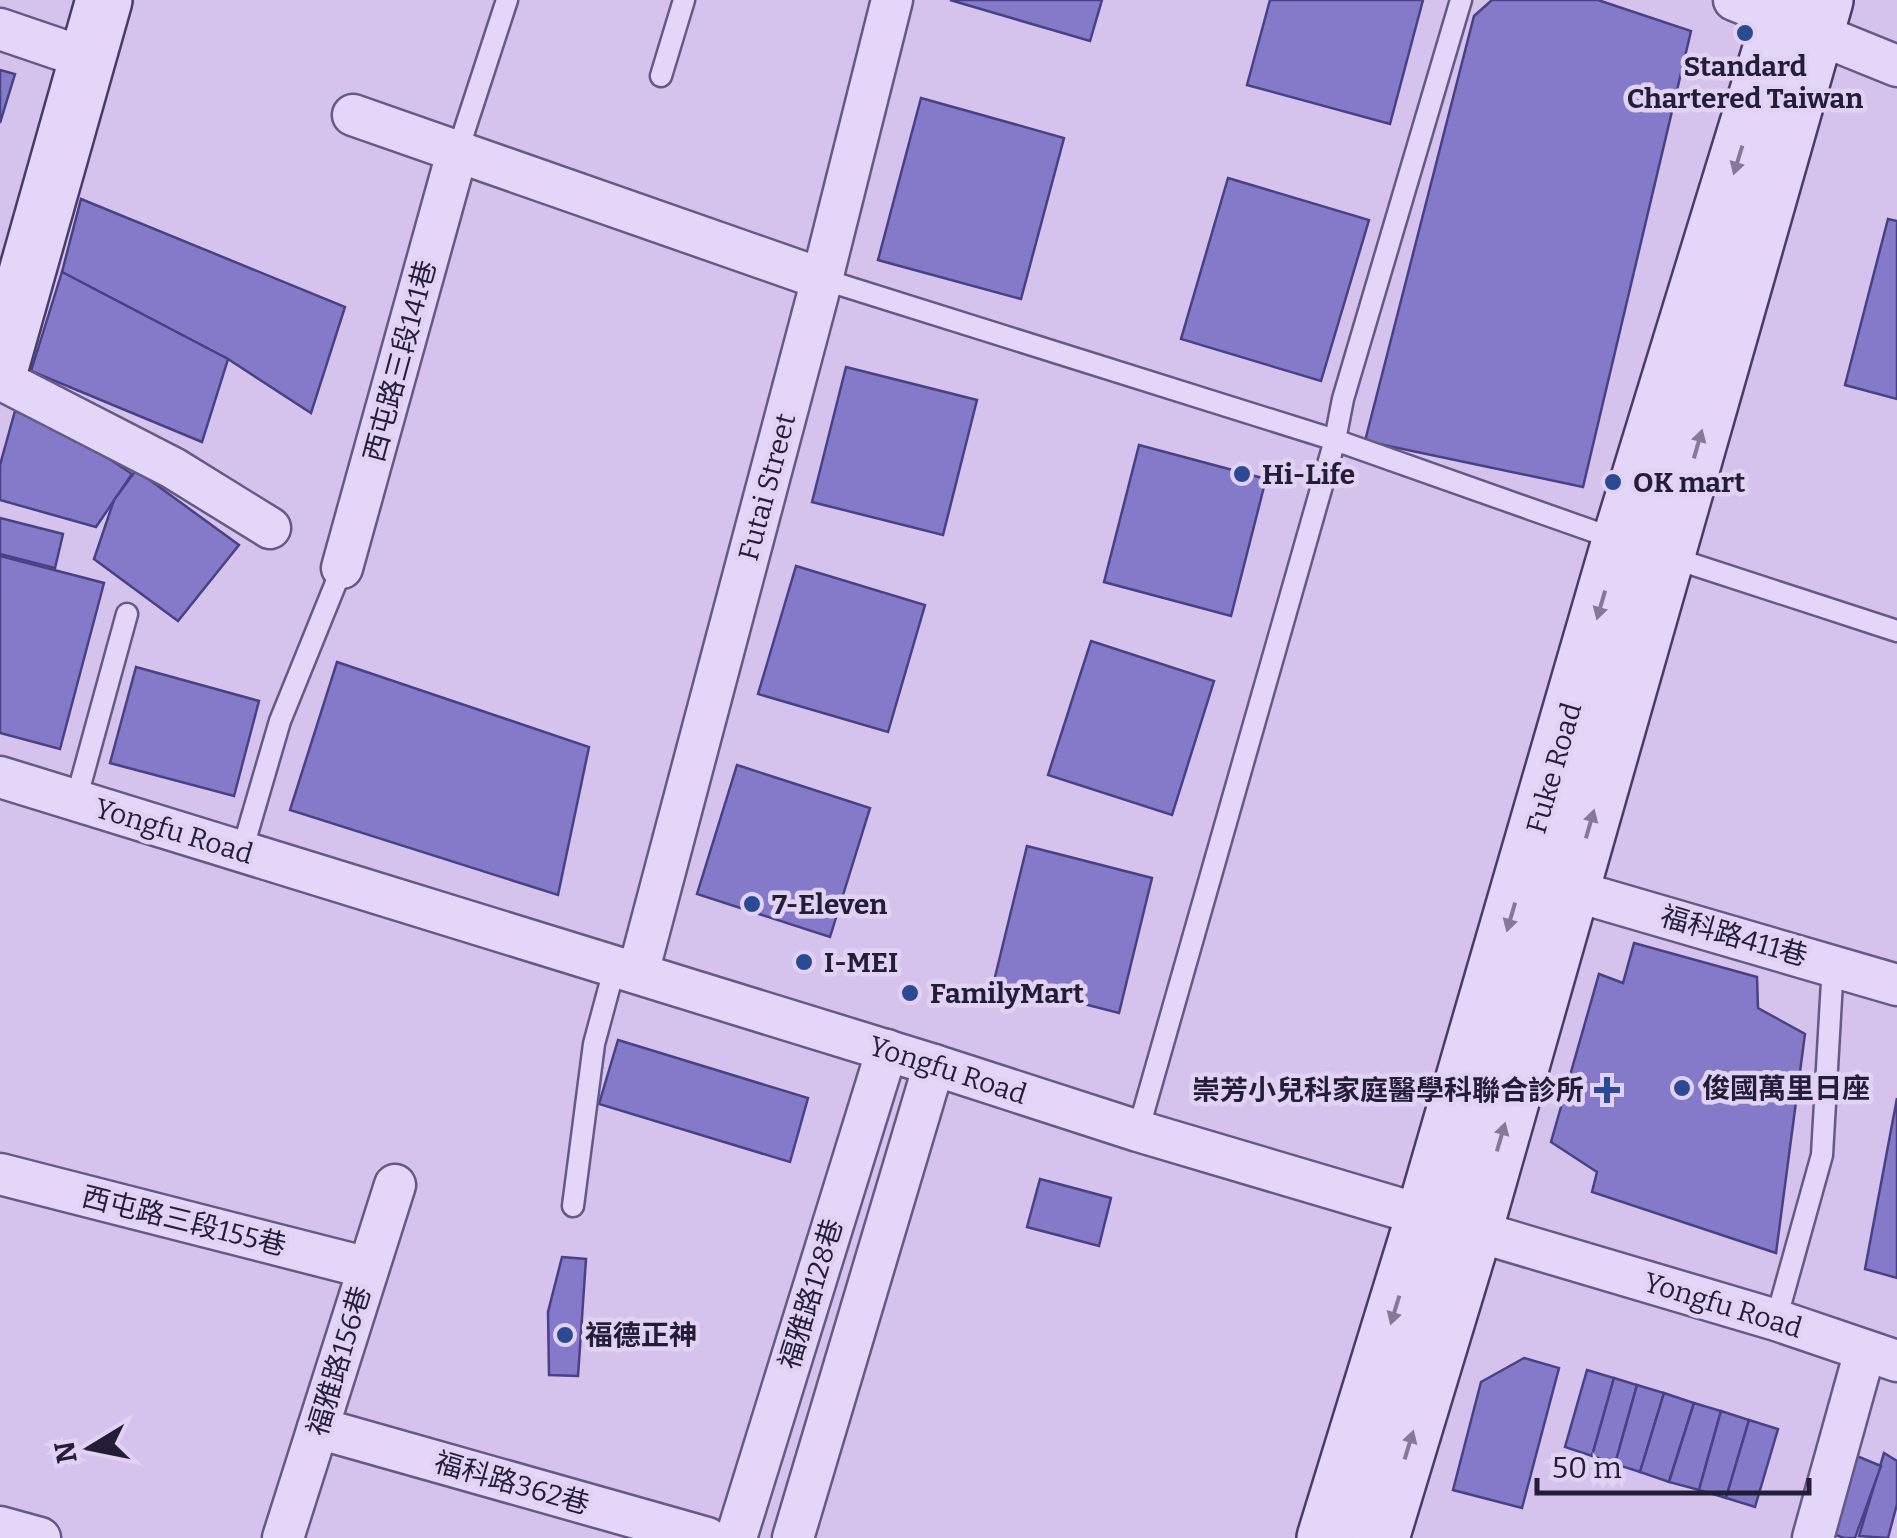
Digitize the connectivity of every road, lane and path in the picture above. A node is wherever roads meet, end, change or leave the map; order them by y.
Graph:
1 (104, 0) edge
2 (508, 0) edge
3 (684, 0) edge
4 (892, 0) edge
5 (1461, 0) edge
6 (1789, 10) edge
7 (0, 29) edge
8 (88, 58) junction
9 (1897, 66) edge
10 (660, 76) dead end
11 (352, 114) dead end
12 (457, 153) junction
13 (822, 279) junction
14 (0, 368) edge
15 (0, 379) edge
16 (1335, 440) junction
17 (270, 528) dead end
18 (1643, 549) junction
19 (342, 568) joint
20 (127, 614) dead end
21 (1897, 631) edge
22 (0, 777) edge
23 (76, 800) junction
24 (242, 851) junction
25 (1571, 890) junction
26 (1833, 964) junction
27 (626, 970) junction
28 (1897, 985) edge
29 (887, 1050) junction
30 (934, 1064) junction
31 (1138, 1131) junction
32 (0, 1174) edge
33 (394, 1185) dead end
34 (573, 1206) dead end
35 (1449, 1224) junction
36 (368, 1268) junction
37 (1776, 1320) junction
38 (1881, 1356) edge
39 (318, 1428) junction
40 (0, 1527) edge
41 (40, 1538) edge
42 (284, 1538) edge
43 (707, 1538) edge
44 (736, 1538) edge
45 (793, 1538) edge
46 (1325, 1538) edge
47 (1381, 1538) edge
48 (1812, 1538) edge

1 - 8 street
2 - 12 lane
3 - 10 lane
4 - 13 street, Futai Street
5 - 16 lane
6 - 9 street
6 - 18 street, Fuke Road
7 - 8 street
8 - 14 street
11 - 12 street
12 - 13 street
12 - 19 street, 西屯路三段141巷
13 - 16 lane
13 - 27 street, Futai Street
15 - 17 street
16 - 18 lane
16 - 31 lane
18 - 21 lane
25 -> 18 street, Fuke Road
18 -> 35 street, Fuke Road
19 - 24 lane
20 - 23 lane
22 - 23 street, Yongfu Road
23 - 24 street, Yongfu Road
24 - 27 street, Yongfu Road
25 - 26 street, 福科路411巷
35 -> 25 street, Fuke Road
26 - 28 street, 福科路411巷
26 - 37 lane
27 - 29 street, Yongfu Road
27 - 34 lane
29 - 30 street, Yongfu Road
29 - 44 street, 福雅路128巷
30 - 31 street, Yongfu Road
30 - 45 street, 福雅路128巷
31 - 35 street, Yongfu Road
32 - 36 street, 西屯路三段155巷
33 - 36 street, 福雅路156巷
35 - 37 street, Yongfu Road
35 -> 46 street, Fuke Road
47 -> 35 street, Fuke Road
36 - 39 street, 福雅路156巷
37 - 38 street, Yongfu Road
38 - 48 street
39 - 42 street, 福雅路156巷
39 - 43 street, 福科路362巷
40 - 41 street

